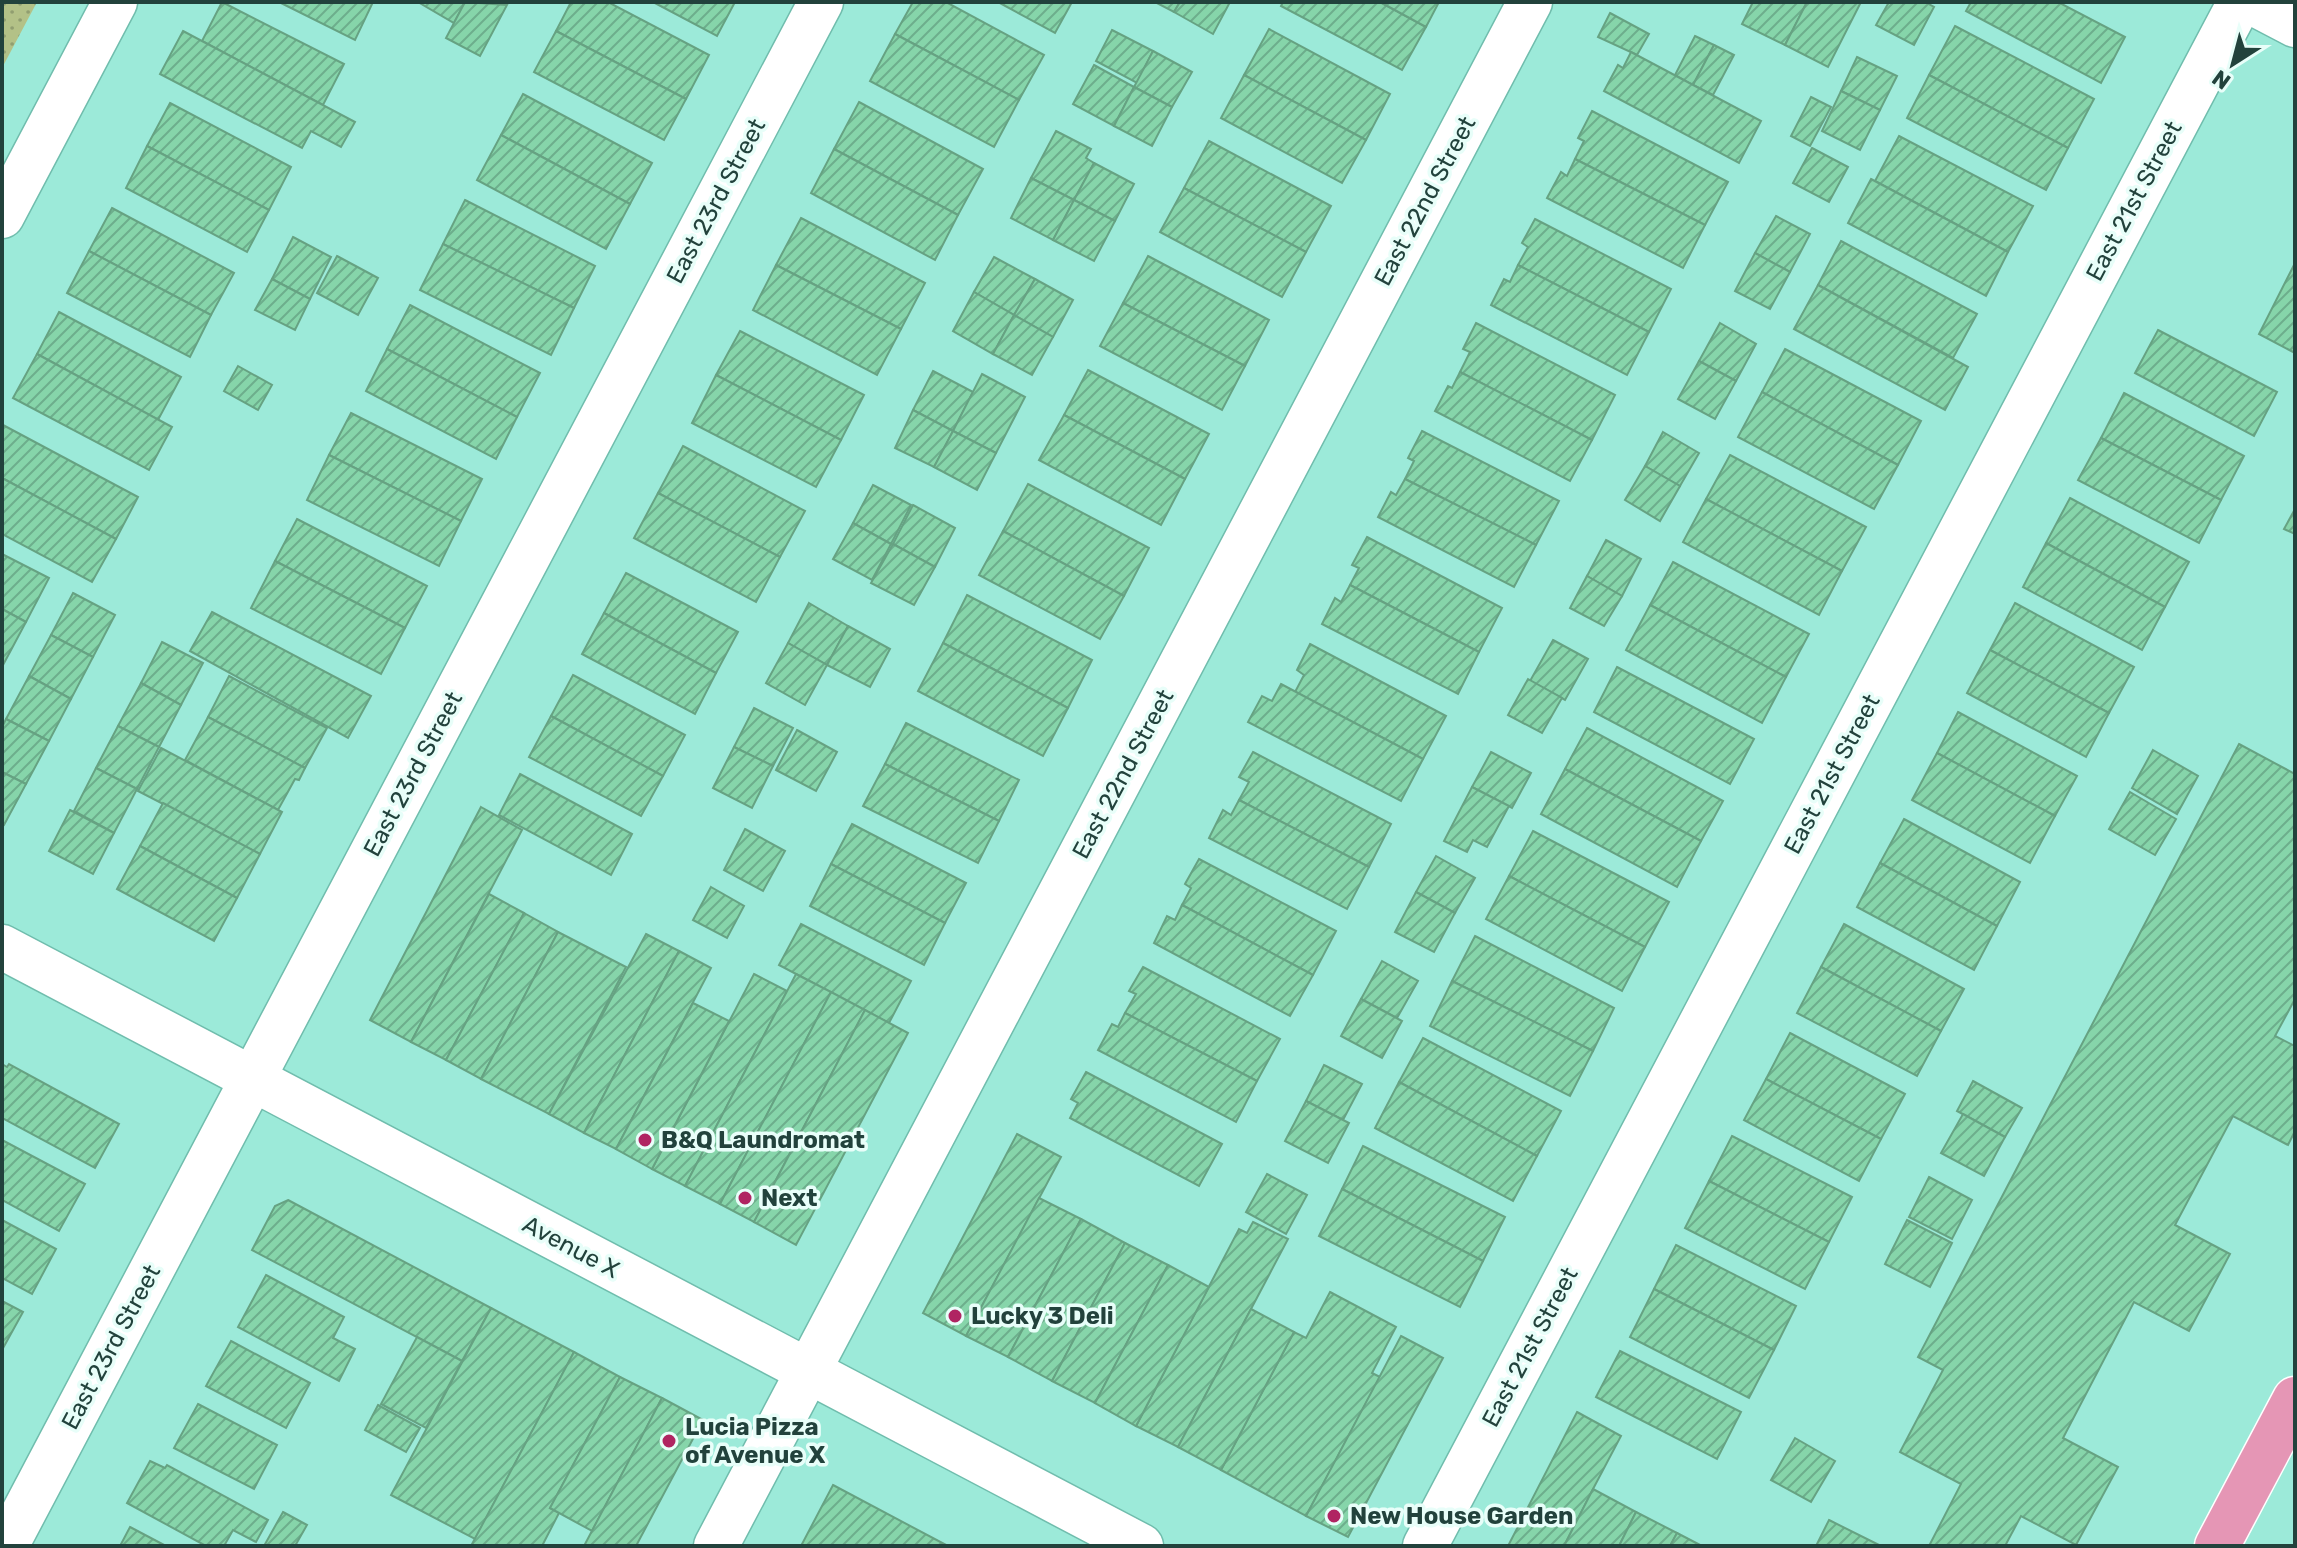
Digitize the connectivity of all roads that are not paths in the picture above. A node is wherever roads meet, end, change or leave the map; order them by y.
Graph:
1 (115, 2) edge
2 (821, 2) edge
3 (1530, 2) edge
4 (2240, 2) edge
5 (2251, 2) edge
6 (2295, 25) edge
7 (2, 216) edge
8 (2, 947) edge
9 (253, 1079) junction
10 (808, 1371) junction
11 (2295, 1399) edge
12 (6, 1546) edge
13 (716, 1546) edge
14 (1141, 1546) edge
15 (1425, 1546) edge
16 (2217, 1546) edge

1 - 7 street
2 - 9 street, East 23rd Street
3 - 10 street, East 22nd Street
4 - 15 street, East 21st Street
5 - 6 street
8 - 9 street, Avenue X
9 - 10 street, Avenue X
9 - 12 street, East 23rd Street
10 - 13 street, East 22nd Street
10 - 14 street, Avenue X
11 - 16 main road

